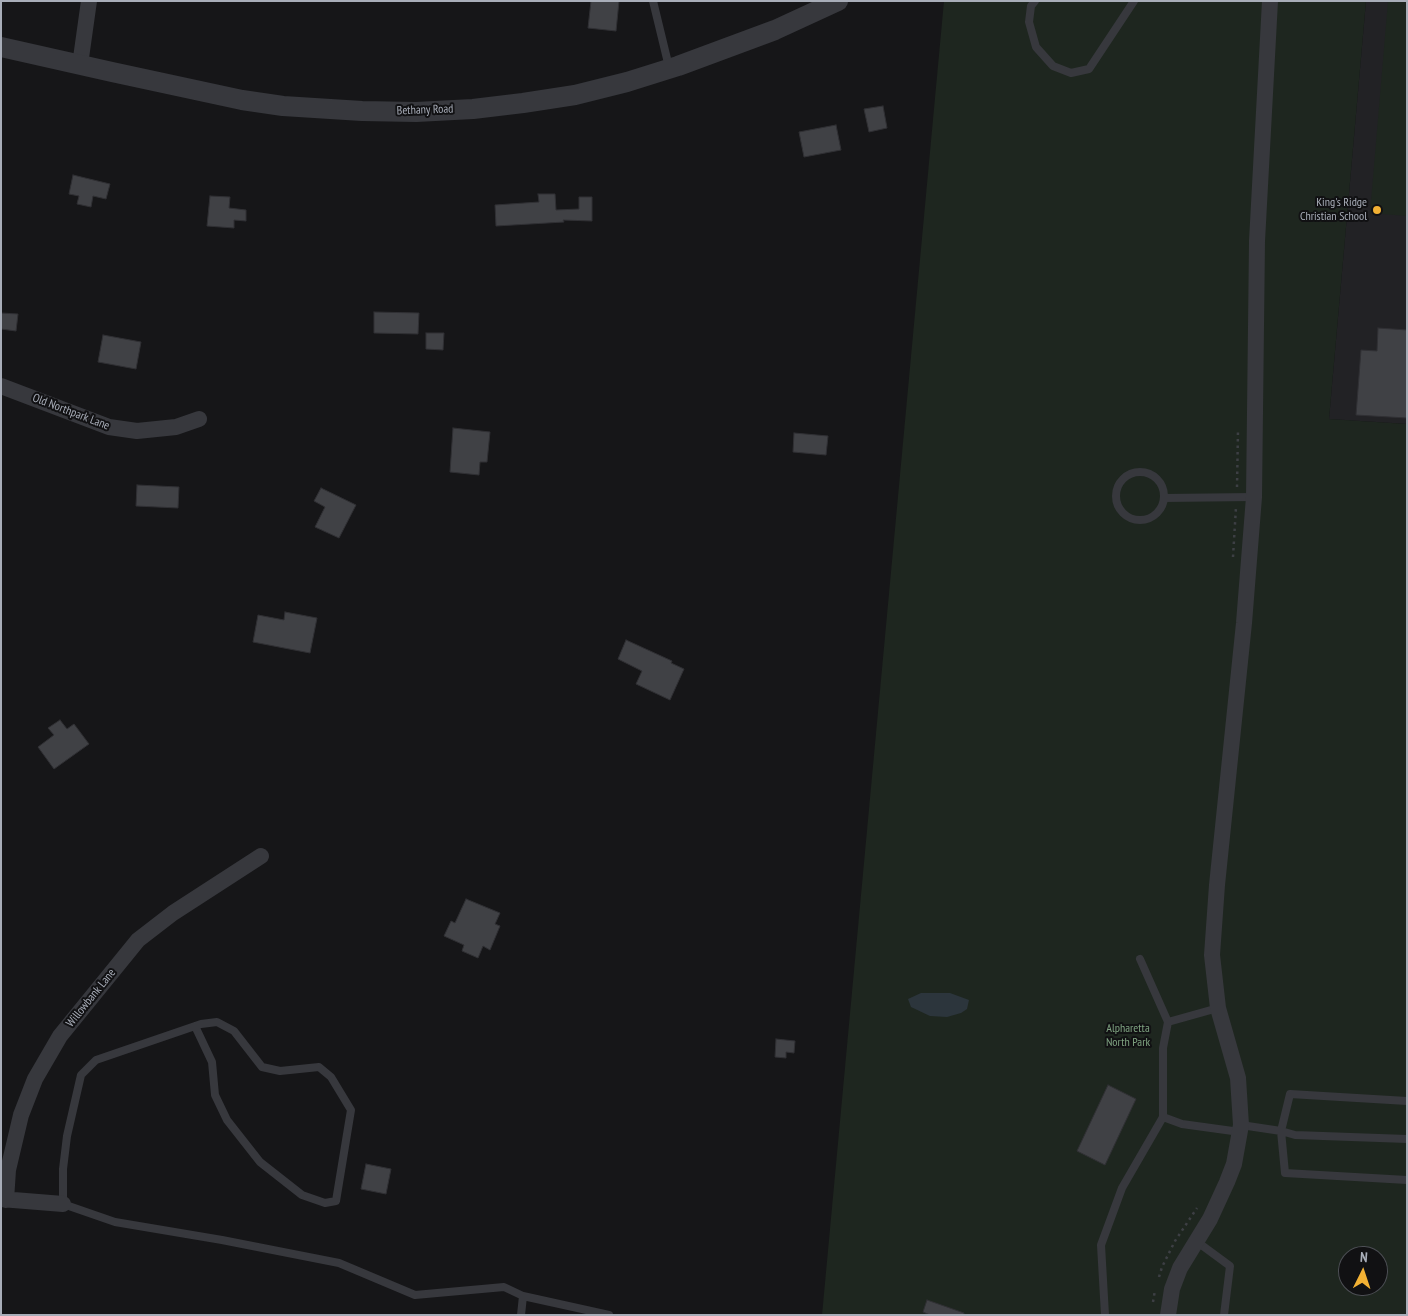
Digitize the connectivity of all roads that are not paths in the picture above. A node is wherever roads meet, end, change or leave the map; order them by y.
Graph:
1 (89, 1) edge
2 (653, 1) edge
3 (1035, 1) edge
4 (1134, 1) edge
5 (1270, 1) edge
6 (826, 4) edge
7 (1, 47) edge
8 (80, 65) junction
9 (670, 69) junction
10 (1, 386) edge
11 (200, 419) dead end
12 (1254, 497) junction
13 (1164, 498) junction
14 (261, 856) dead end
15 (1140, 959) dead end
16 (1218, 1008) junction
17 (1168, 1022) junction
18 (196, 1026) junction
19 (1407, 1100) edge
20 (1163, 1116) junction
21 (1241, 1128) junction
22 (1282, 1130) junction
23 (1407, 1139) edge
24 (1407, 1180) edge
25 (4, 1200) edge
26 (63, 1204) junction
27 (1196, 1241) junction
28 (523, 1296) junction
29 (521, 1315) edge
30 (609, 1315) edge
31 (1105, 1315) edge
32 (1168, 1315) edge
33 (1224, 1315) edge

1 - 8 street
2 - 9 lane
3 - 4 lane
5 - 12 street
6 - 9 street, Bethany Road
7 - 8 street, Bethany Road
8 - 9 street, Bethany Road
10 - 11 street, Old Northpark Lane
12 - 13 lane
12 - 16 street
13 - 13 lane
14 - 25 street, Willowbank Lane
15 - 17 lane
16 - 17 lane
16 - 21 street
17 - 20 lane
18 - 18 lane
18 - 26 lane
19 - 22 lane
20 - 21 lane
20 - 31 lane
21 - 22 lane
21 - 27 street
22 - 23 lane
22 - 24 lane
25 - 26 street
26 - 28 lane
27 - 32 street
27 - 33 lane
28 - 29 lane
28 - 30 lane

